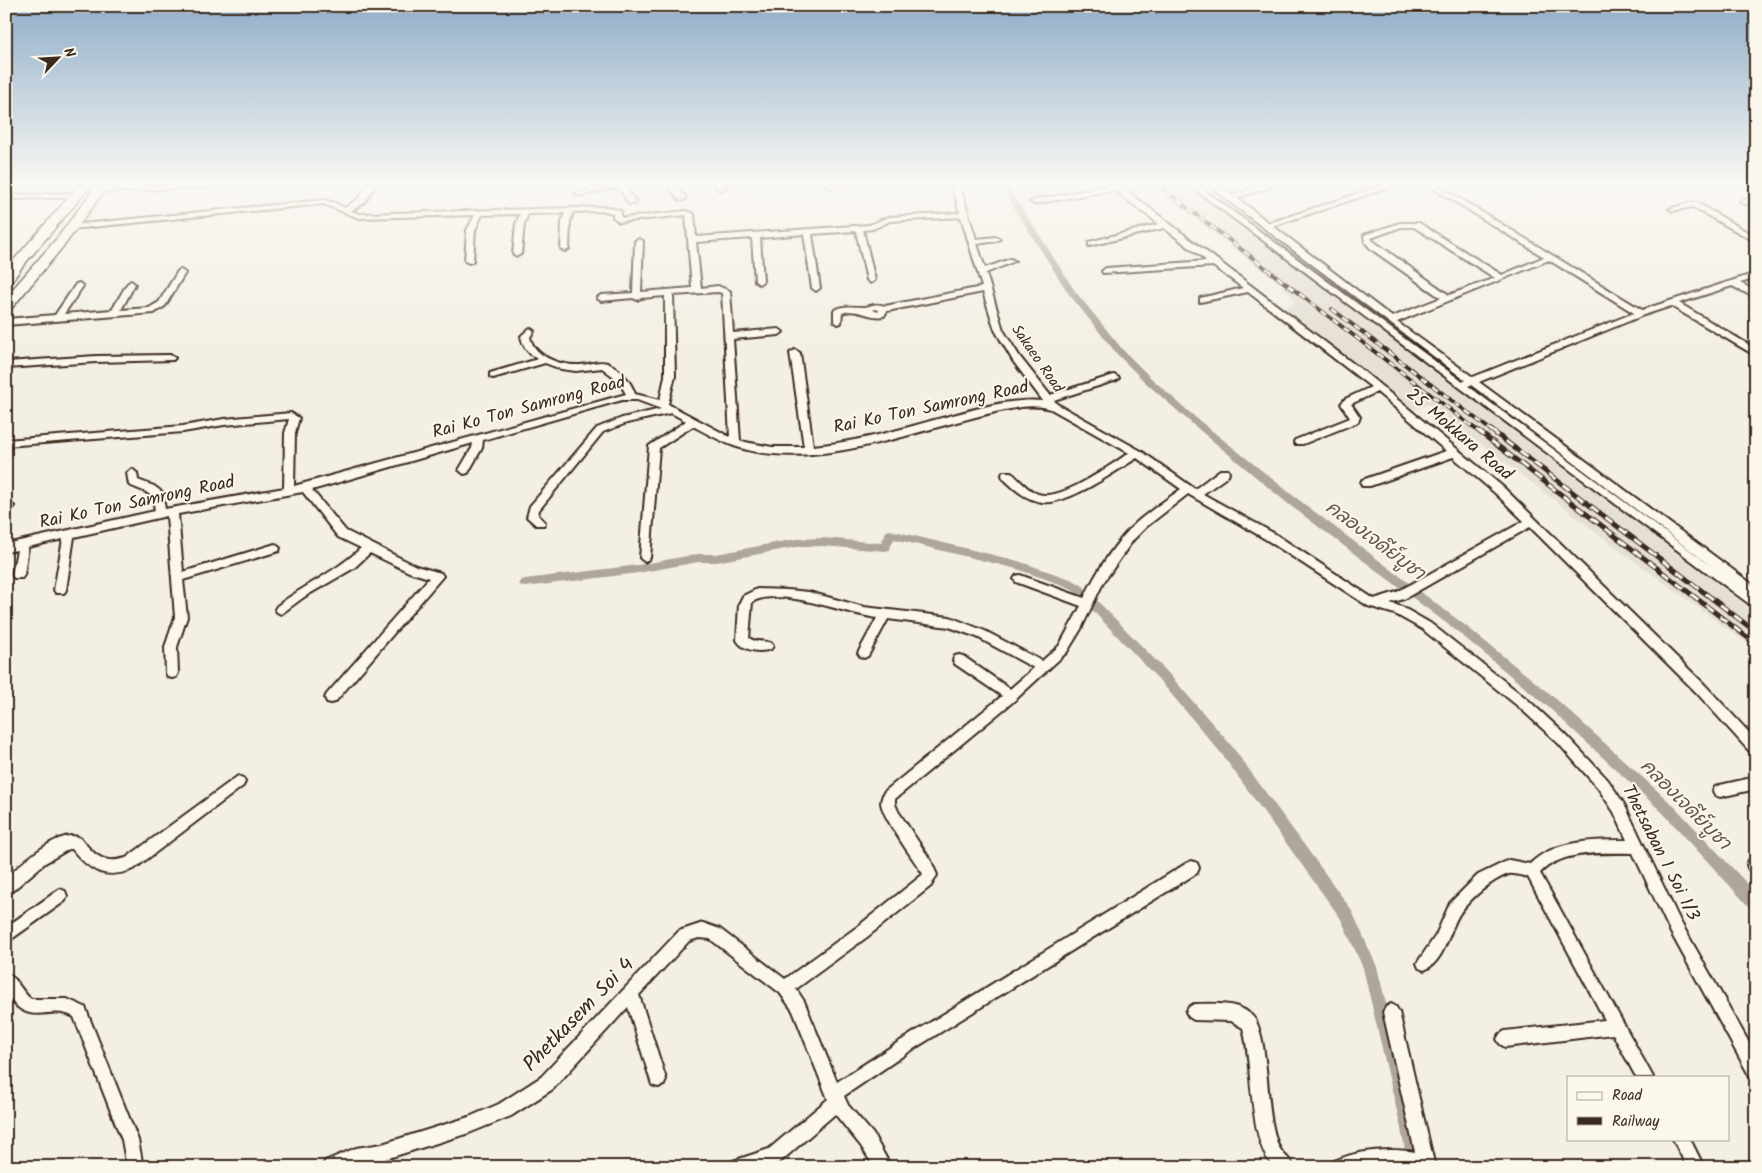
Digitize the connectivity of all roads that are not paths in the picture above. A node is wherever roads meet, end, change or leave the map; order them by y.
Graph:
1 (41, 238) edge
2 (63, 238) edge
3 (471, 238) edge
4 (519, 238) edge
5 (565, 238) edge
6 (728, 238) edge
7 (756, 238) edge
8 (809, 238) edge
9 (861, 238) edge
10 (971, 238) edge
11 (1116, 238) edge
12 (1181, 238) edge
13 (1263, 238) edge
14 (1282, 238) edge
15 (1368, 238) edge
16 (1436, 238) edge
17 (1520, 238) edge
18 (996, 239) dead end
19 (692, 240) joint
20 (639, 241) dead end
21 (972, 242) junction
22 (1092, 244) dead end
23 (565, 249) dead end
24 (517, 254) dead end
25 (1550, 256) junction
26 (469, 261) dead end
27 (1011, 261) dead end
28 (1214, 263) junction
29 (982, 272) junction
30 (1106, 272) dead end
31 (181, 273) dead end
32 (9, 275) edge
33 (1756, 275) edge
34 (1501, 278) junction
35 (871, 280) dead end
36 (760, 281) dead end
37 (1734, 282) junction
38 (131, 284) dead end
39 (79, 286) dead end
40 (816, 288) dead end
41 (987, 289) junction
42 (1249, 289) junction
43 (697, 291) junction
44 (669, 294) junction
45 (1756, 295) edge
46 (637, 296) junction
47 (601, 298) dead end
48 (1448, 299) junction
49 (1202, 300) dead end
50 (1670, 302) junction
51 (6, 306) edge
52 (115, 312) junction
53 (1642, 313) junction
54 (58, 317) junction
55 (838, 321) dead end
56 (1391, 321) junction
57 (6, 322) edge
58 (530, 331) dead end
59 (779, 332) dead end
60 (730, 336) junction
61 (795, 353) dead end
62 (1756, 353) edge
63 (170, 358) dead end
64 (546, 360) junction
65 (6, 365) edge
66 (493, 375) dead end
67 (1114, 378) dead end
68 (1472, 381) junction
69 (1460, 385) junction
70 (1377, 388) junction
71 (631, 396) junction
72 (1051, 403) junction
73 (667, 408) junction
74 (692, 422) junction
75 (478, 439) junction
76 (1299, 442) dead end
77 (6, 443) edge
78 (735, 443) junction
79 (809, 450) junction
80 (1455, 452) junction
81 (1137, 453) junction
82 (464, 470) dead end
83 (1224, 473) dead end
84 (132, 474) dead end
85 (1007, 475) dead end
86 (1366, 483) dead end
87 (305, 488) junction
88 (289, 490) junction
89 (1192, 491) junction
90 (166, 513) junction
91 (1532, 521) junction
92 (540, 522) dead end
93 (69, 535) junction
94 (23, 544) junction
95 (369, 547) junction
96 (6, 548) edge
97 (275, 548) dead end
98 (644, 558) dead end
99 (18, 574) dead end
100 (177, 578) junction
101 (1020, 579) dead end
102 (60, 590) dead end
103 (1756, 593) edge
104 (1088, 599) junction
105 (1372, 603) junction
106 (1756, 605) edge
107 (281, 609) dead end
108 (884, 615) junction
109 (767, 646) dead end
110 (864, 653) dead end
111 (960, 660) dead end
112 (1044, 668) junction
113 (172, 673) dead end
114 (1011, 696) junction
115 (331, 698) dead end
116 (1756, 749) edge
117 (238, 782) dead end
118 (1756, 783) edge
119 (1720, 791) dead end
120 (1636, 846) junction
121 (1192, 868) dead end
122 (1532, 871) junction
123 (6, 886) edge
124 (60, 896) dead end
125 (6, 936) edge
126 (1424, 963) dead end
127 (6, 980) edge
128 (785, 988) junction
129 (631, 993) junction
130 (1194, 1012) dead end
131 (1390, 1012) dead end
132 (1616, 1026) junction
133 (1505, 1039) dead end
134 (1756, 1071) edge
135 (1643, 1076) edge
136 (658, 1079) dead end
137 (836, 1097) junction
138 (1681, 1140) edge
139 (1421, 1163) edge
140 (135, 1167) edge
141 (331, 1167) edge
142 (739, 1167) edge
143 (883, 1167) edge
144 (1286, 1167) edge
145 (1340, 1167) edge
146 (1696, 1167) edge

1 - 32 main road
2 - 51 main road
3 - 26 street
4 - 24 street
5 - 23 street
6 - 19 street
7 - 36 street
8 - 40 street
9 - 35 street
10 - 21 street, Sakaeo Road
11 - 22 street
12 - 28 street, 25 Mokkara Road
13 - 69 street
14 - 56 street
15 - 48 street
16 - 34 street
17 - 25 street
18 - 21 street
19 - 43 street
20 - 46 street
21 - 29 street, Sakaeo Road
25 - 34 street
25 - 53 street
27 - 29 street
28 - 30 street
28 - 42 street, 25 Mokkara Road
29 - 41 street, Sakaeo Road
31 - 52 street
33 - 37 street
34 - 48 street
37 - 45 street
37 - 50 street
38 - 52 street
39 - 54 street
41 - 55 street
41 - 72 street, Sakaeo Road
42 - 49 street
42 - 70 street, 25 Mokkara Road
43 - 44 street
43 - 60 street
44 - 46 street
44 - 73 street
46 - 47 street
48 - 56 street
50 - 53 street
50 - 62 street
52 - 54 street
53 - 68 street
54 - 57 street
56 - 68 street
58 - 64 street
59 - 60 street
60 - 78 street
61 - 79 street
63 - 65 street
64 - 66 street
64 - 71 street
67 - 72 street
68 - 69 street
68 - 103 street
69 - 106 street
70 - 76 street
70 - 80 street, 25 Mokkara Road
71 - 73 street, Rai Ko Ton Samrong Road
71 - 75 street, Rai Ko Ton Samrong Road
72 - 79 street, Rai Ko Ton Samrong Road
72 - 81 street, Thetsaban 1 Soi 1/3
73 - 74 street, Rai Ko Ton Samrong Road
73 - 92 street
74 - 78 street, Rai Ko Ton Samrong Road
74 - 98 street
75 - 82 street
75 - 87 street, Rai Ko Ton Samrong Road
77 - 88 street
78 - 79 street, Rai Ko Ton Samrong Road
80 - 86 street
80 - 91 street, 25 Mokkara Road
81 - 85 street
81 - 89 street, Thetsaban 1 Soi 1/3
83 - 89 street
84 - 90 street
87 - 88 street, Rai Ko Ton Samrong Road
87 - 95 street
88 - 90 street, Rai Ko Ton Samrong Road
89 - 104 street
89 - 105 street, Thetsaban 1 Soi 1/3
90 - 93 street, Rai Ko Ton Samrong Road
90 - 100 street
91 - 105 street
91 - 116 street, 25 Mokkara Road
93 - 94 street, Rai Ko Ton Samrong Road
93 - 102 street
94 - 96 street, Rai Ko Ton Samrong Road
94 - 99 street
95 - 107 street
95 - 115 street
97 - 100 street
100 - 113 street
101 - 104 street
104 - 112 street
105 - 120 street, Thetsaban 1 Soi 1/3
108 - 109 street
108 - 110 street
108 - 112 street
111 - 114 street
112 - 114 street
114 - 128 street
117 - 123 street
118 - 119 street
120 - 122 street
120 - 134 street, Thetsaban 1 Soi 1/3
121 - 137 street
122 - 126 street
122 - 132 street
124 - 125 street
127 - 140 street
128 - 129 street, Phetkasem Soi 4
128 - 137 street, Phetkasem Soi 4
129 - 136 street
129 - 141 street, Phetkasem Soi 4
130 - 144 street
131 - 139 street
132 - 133 street
132 - 135 street
137 - 142 street
137 - 143 street, Phetkasem Soi 4
138 - 146 street
139 - 145 street

